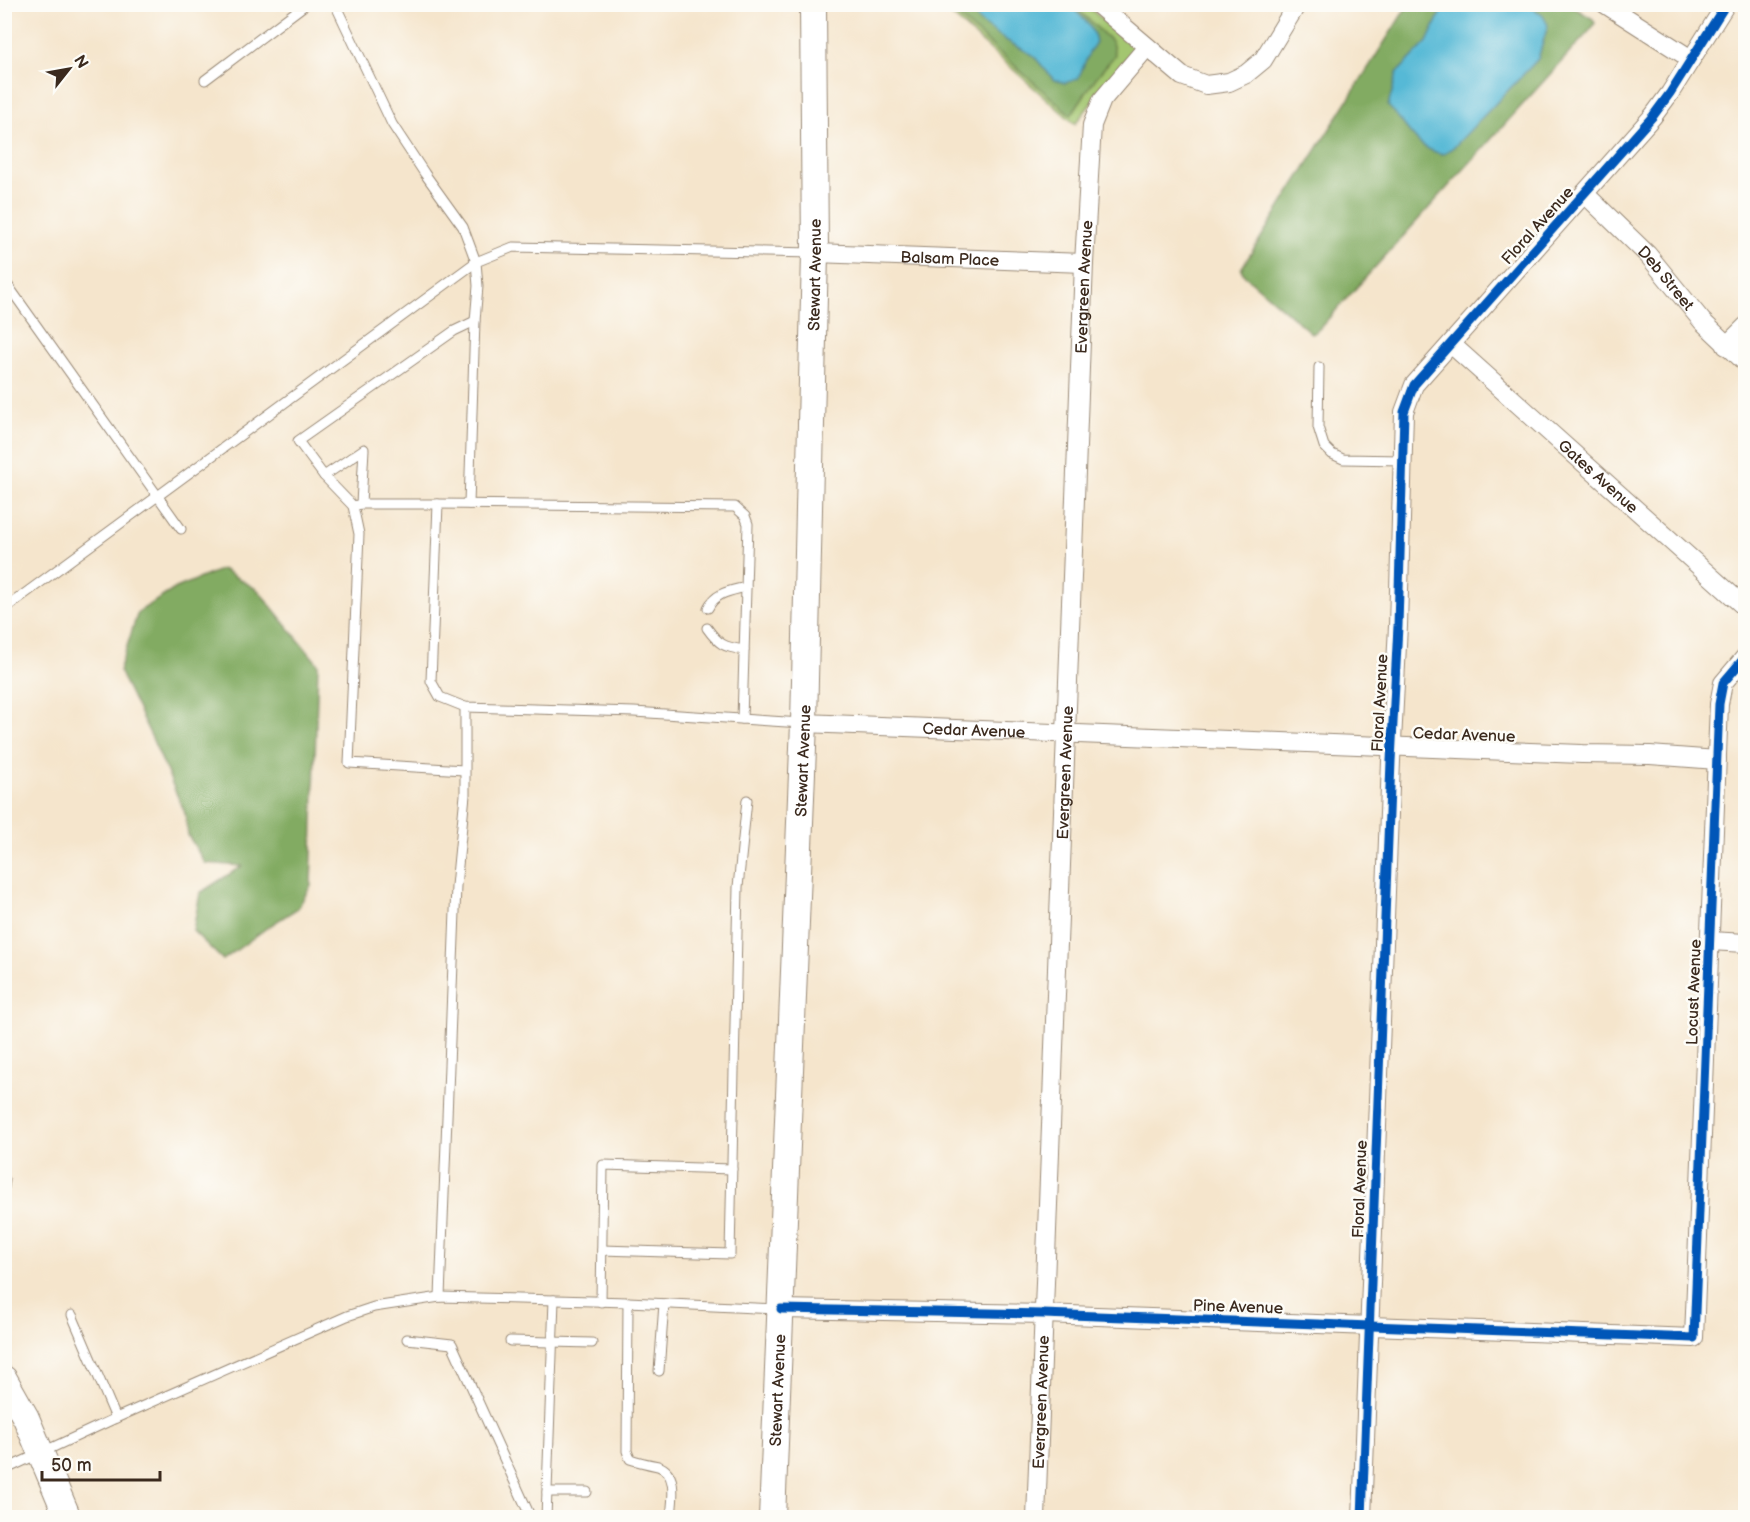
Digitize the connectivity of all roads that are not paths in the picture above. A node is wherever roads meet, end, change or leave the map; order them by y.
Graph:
1 (306, 4) edge
2 (335, 4) edge
3 (813, 4) edge
4 (1097, 4) edge
5 (1297, 4) edge
6 (1605, 4) edge
7 (1726, 4) edge
8 (1147, 47) junction
9 (1691, 59) junction
10 (205, 80) dead end
11 (1585, 194) junction
12 (815, 253) junction
13 (476, 262) junction
14 (1084, 263) junction
15 (4, 280) edge
16 (475, 321) junction
17 (1746, 326) edge
18 (1451, 344) junction
19 (1726, 346) junction
20 (1746, 363) edge
21 (1319, 367) dead end
22 (1403, 460) junction
23 (324, 476) junction
24 (158, 496) junction
25 (438, 504) junction
26 (469, 504) junction
27 (357, 505) junction
28 (181, 529) dead end
29 (746, 587) junction
30 (708, 608) dead end
31 (1746, 608) edge
32 (4, 609) edge
33 (707, 628) dead end
34 (744, 650) junction
35 (1746, 656) edge
36 (465, 707) junction
37 (742, 719) junction
38 (804, 723) junction
39 (1066, 734) junction
40 (1391, 746) junction
41 (1717, 760) junction
42 (464, 770) junction
43 (747, 800) dead end
44 (1710, 941) junction
45 (1746, 943) edge
46 (732, 1169) junction
47 (602, 1250) junction
48 (440, 1297) junction
49 (554, 1300) junction
50 (601, 1302) junction
51 (628, 1302) junction
52 (664, 1304) junction
53 (781, 1309) junction
54 (1043, 1314) junction
55 (72, 1315) dead end
56 (1369, 1326) junction
57 (1694, 1338) joint
58 (407, 1339) dead end
59 (510, 1341) dead end
60 (552, 1342) junction
61 (592, 1343) dead end
62 (659, 1371) dead end
63 (4, 1379) edge
64 (116, 1418) junction
65 (41, 1454) junction
66 (4, 1470) edge
67 (547, 1492) junction
68 (586, 1492) dead end
69 (68, 1518) edge
70 (531, 1518) edge
71 (546, 1518) edge
72 (671, 1518) edge
73 (772, 1518) edge
74 (1036, 1518) edge
75 (1362, 1518) edge

1 - 10 lane
2 - 13 lane
3 - 12 main road, Stewart Avenue
4 - 8 street
5 - 8 street
6 - 9 street
7 - 9 street, Floral Avenue
8 - 14 street, Evergreen Avenue
9 - 11 street, Floral Avenue
11 - 18 street, Floral Avenue
11 - 19 street, Deb Street
12 - 13 lane
12 - 14 street, Balsam Place
12 - 38 main road, Stewart Avenue
13 - 16 lane
13 - 24 lane
14 - 39 street, Evergreen Avenue
15 - 24 lane
16 - 23 lane
16 - 26 lane
17 - 19 street
18 - 22 street, Floral Avenue
18 - 31 street, Gates Avenue
19 - 20 street, Deb Street
21 - 22 lane
22 - 40 street, Floral Avenue
23 - 27 lane
23 - 27 lane
24 - 28 lane
24 - 32 lane
25 - 26 lane
25 - 27 lane
25 - 36 lane
26 - 29 lane
27 - 42 lane
29 - 30 lane
29 - 34 lane
33 - 34 lane
34 - 37 lane
35 - 41 street, Locust Avenue
36 - 37 lane
36 - 42 lane
37 - 38 lane
38 - 39 street, Cedar Avenue
38 - 53 main road, Stewart Avenue
39 - 40 street, Cedar Avenue
39 - 54 street, Evergreen Avenue
40 - 41 street, Cedar Avenue
40 - 56 street, Floral Avenue
41 - 44 street, Locust Avenue
42 - 48 lane
43 - 46 lane
44 - 45 street
44 - 57 street, Locust Avenue
46 - 47 lane
46 - 47 lane
47 - 50 lane
48 - 49 lane
48 - 64 lane
49 - 50 lane
49 - 60 lane
50 - 51 lane
51 - 52 lane
51 - 72 lane
52 - 53 lane
52 - 62 lane
53 - 54 street, Pine Avenue
53 - 73 main road, Stewart Avenue
54 - 56 street, Pine Avenue
54 - 74 street, Evergreen Avenue
55 - 64 lane
56 - 57 street, Pine Avenue
56 - 75 street, Floral Avenue
58 - 70 lane
59 - 60 lane
60 - 61 lane
60 - 67 lane
63 - 65 main road
64 - 65 lane
65 - 66 lane
65 - 69 main road
67 - 68 lane
67 - 71 lane

